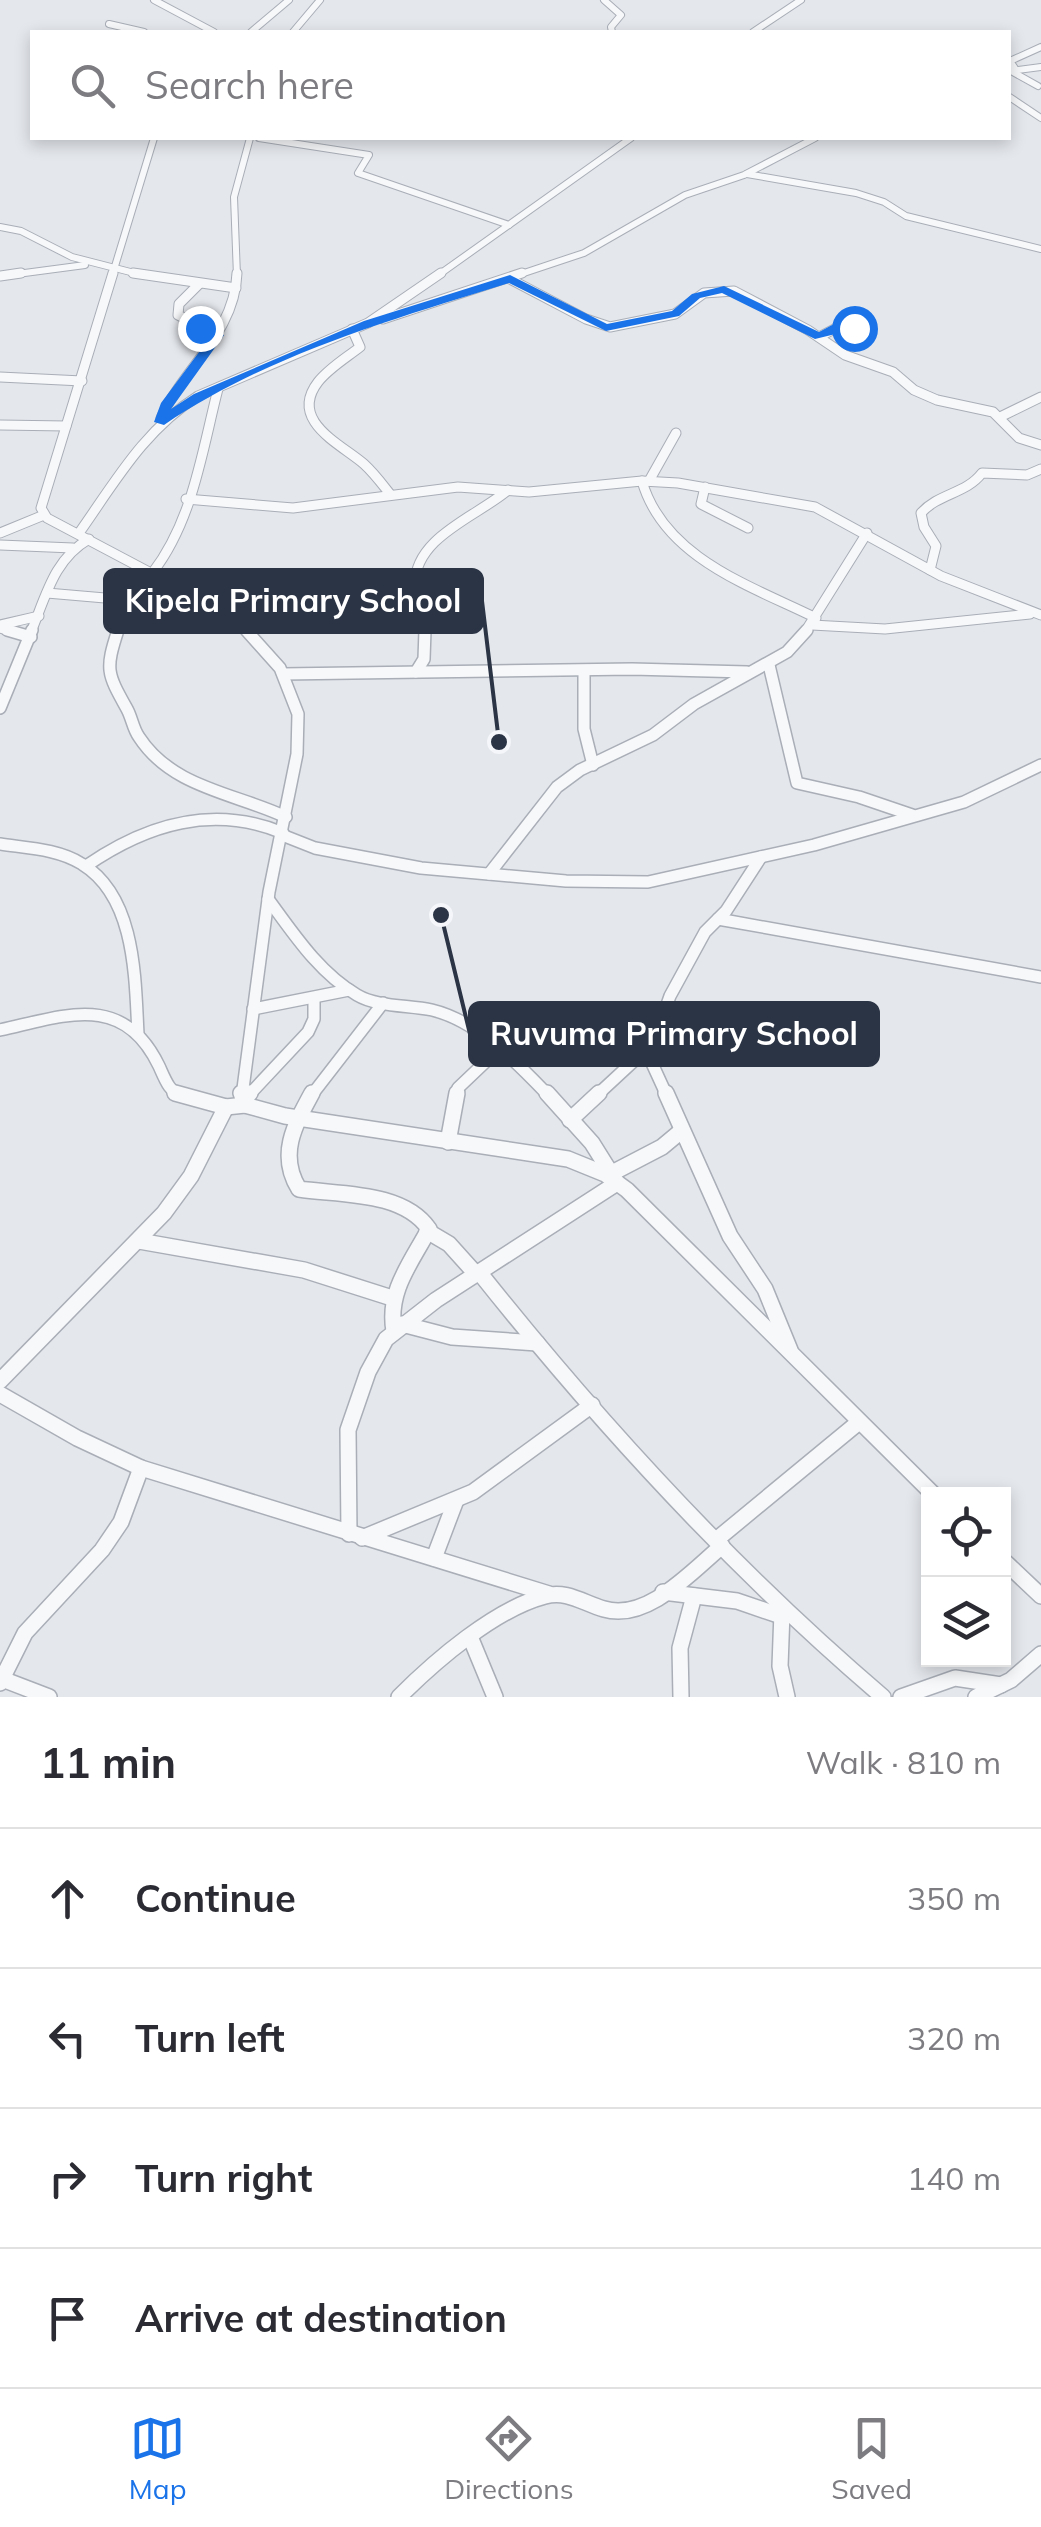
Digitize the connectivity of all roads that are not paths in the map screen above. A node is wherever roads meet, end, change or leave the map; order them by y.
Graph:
1 (154, 0) edge
2 (180, 0) edge
3 (289, 0) edge
4 (320, 0) edge
5 (604, 0) edge
6 (802, 0) edge
7 (166, 5) junction
8 (109, 24) dead end
9 (135, 30) edge
10 (210, 30) edge
11 (252, 30) edge
12 (295, 30) edge
13 (612, 30) edge
14 (756, 30) edge
15 (1041, 47) edge
16 (1011, 61) edge
17 (1041, 67) edge
18 (1012, 71) edge
19 (1038, 86) dead end
20 (1011, 98) edge
21 (1041, 118) edge
22 (153, 140) edge
23 (250, 140) edge
24 (272, 140) edge
25 (628, 140) edge
26 (808, 140) edge
27 (746, 174) junction
28 (508, 225) junction
29 (0, 227) edge
30 (1041, 250) edge
31 (97, 264) junction
32 (115, 268) junction
33 (0, 276) edge
34 (510, 279) junction
35 (199, 284) junction
36 (236, 288) junction
37 (870, 321) dead end
38 (368, 323) junction
39 (352, 329) junction
40 (218, 335) junction
41 (819, 336) junction
42 (0, 377) edge
43 (82, 381) junction
44 (218, 388) junction
45 (1041, 397) edge
46 (1000, 417) junction
47 (160, 422) junction
48 (0, 425) edge
49 (66, 426) junction
50 (676, 434) dead end
51 (1041, 445) edge
52 (1041, 469) edge
53 (645, 481) junction
54 (705, 487) junction
55 (508, 490) junction
56 (390, 494) junction
57 (186, 499) junction
58 (44, 515) junction
59 (748, 528) dead end
60 (0, 533) edge
61 (866, 533) junction
62 (84, 536) junction
63 (0, 546) edge
64 (72, 548) junction
65 (930, 570) junction
66 (153, 572) junction
67 (48, 593) junction
68 (319, 603) dead end
69 (1038, 614) edge
70 (232, 615) junction
71 (39, 616) junction
72 (814, 622) junction
73 (1, 625) edge
74 (31, 637) junction
75 (770, 664) junction
76 (584, 671) junction
77 (416, 672) junction
78 (751, 672) junction
79 (283, 674) junction
80 (0, 708) edge
81 (593, 765) junction
82 (1041, 765) edge
83 (912, 815) junction
84 (286, 816) junction
85 (282, 834) junction
86 (0, 844) edge
87 (761, 857) junction
88 (86, 866) junction
89 (489, 874) junction
90 (268, 898) junction
91 (718, 920) junction
92 (1041, 977) edge
93 (348, 990) junction
94 (314, 999) junction
95 (383, 1003) junction
96 (254, 1009) junction
97 (0, 1030) edge
98 (138, 1034) junction
99 (644, 1048) junction
100 (498, 1050) junction
101 (244, 1103) junction
102 (226, 1107) junction
103 (296, 1118) junction
104 (570, 1120) junction
105 (680, 1132) junction
106 (448, 1142) junction
107 (616, 1178) junction
108 (427, 1232) junction
109 (139, 1241) junction
110 (477, 1273) junction
111 (392, 1298) junction
112 (398, 1328) junction
113 (537, 1343) junction
114 (790, 1350) junction
115 (0, 1381) edge
116 (0, 1394) edge
117 (592, 1405) junction
118 (858, 1422) junction
119 (141, 1468) junction
120 (926, 1487) edge
121 (456, 1500) junction
122 (356, 1536) junction
123 (719, 1543) junction
124 (434, 1558) junction
125 (1011, 1568) edge
126 (663, 1592) junction
127 (550, 1594) junction
128 (694, 1596) junction
129 (1041, 1596) edge
130 (782, 1612) junction
131 (471, 1639) junction
132 (1041, 1654) edge
133 (1, 1681) edge
134 (1001, 1685) junction
135 (49, 1697) edge
136 (400, 1697) edge
137 (495, 1697) edge
138 (681, 1697) edge
139 (786, 1697) edge
140 (882, 1697) edge
141 (900, 1697) edge
142 (976, 1697) edge

1 - 7 street
2 - 7 street
3 - 11 street
4 - 12 street
5 - 13 street
6 - 14 street
7 - 10 street
8 - 9 street
15 - 16 street
17 - 18 street
18 - 19 street
20 - 21 street
22 - 32 street
23 - 36 street
24 - 28 street
25 - 28 street
26 - 27 street
27 - 30 street
27 - 34 street
28 - 38 street
29 - 31 street
31 - 32 street
31 - 33 street
32 - 35 street
32 - 43 street
34 - 38 street
34 - 41 street
35 - 36 street
35 - 40 street
36 - 40 street
37 - 41 street
38 - 39 street
39 - 44 street
39 - 56 street
40 - 47 street
41 - 46 street
42 - 43 street
43 - 49 street
44 - 47 street
44 - 57 street
45 - 46 street
46 - 51 street
47 - 62 street
48 - 49 street
49 - 58 street
50 - 53 street
52 - 65 street
53 - 54 street
53 - 55 street
53 - 72 street
54 - 59 street
54 - 61 street
55 - 56 street
55 - 77 street
56 - 57 street
57 - 66 street
58 - 60 street
58 - 62 street
61 - 65 street
61 - 72 street
62 - 64 street
62 - 66 street
63 - 64 street
64 - 67 street
65 - 69 street
66 - 70 street
67 - 71 street
67 - 84 street
68 - 70 street
69 - 72 street
70 - 79 street
71 - 73 street
71 - 74 street
72 - 75 street
73 - 74 street
74 - 80 street
75 - 78 street
75 - 83 street
76 - 77 street
76 - 78 street
76 - 81 street
77 - 79 street
78 - 81 street
79 - 84 street
81 - 89 street
82 - 83 street
83 - 87 street
84 - 85 street
85 - 88 street
85 - 89 street
85 - 90 street
86 - 88 street
87 - 89 street
87 - 91 street
88 - 98 street
90 - 93 street
90 - 96 street
91 - 92 street
91 - 99 street
93 - 94 street
93 - 95 street
94 - 96 street
94 - 101 street
95 - 100 street
95 - 103 street
96 - 101 street
97 - 98 street
98 - 102 street
99 - 104 street
99 - 105 street
100 - 104 street
100 - 106 street
101 - 102 street
101 - 103 street
102 - 109 street
103 - 106 street
103 - 108 street
104 - 107 street
105 - 107 street
105 - 114 street
106 - 107 street
107 - 110 street
107 - 114 street
108 - 110 street
108 - 111 street
109 - 111 street
109 - 115 street
110 - 112 street
110 - 113 street
111 - 112 street
112 - 113 street
112 - 122 street
113 - 117 street
114 - 118 street
116 - 119 street
117 - 121 street
117 - 123 street
118 - 120 street
118 - 123 street
119 - 122 street
119 - 133 street
121 - 122 street
121 - 124 street
122 - 124 street
123 - 126 street
123 - 130 street
124 - 127 street
125 - 129 street
126 - 127 street
126 - 128 street
127 - 131 street
128 - 130 street
128 - 138 street
130 - 139 street
130 - 140 street
131 - 136 street
131 - 137 street
132 - 134 street
133 - 135 street
134 - 141 street
134 - 142 street

